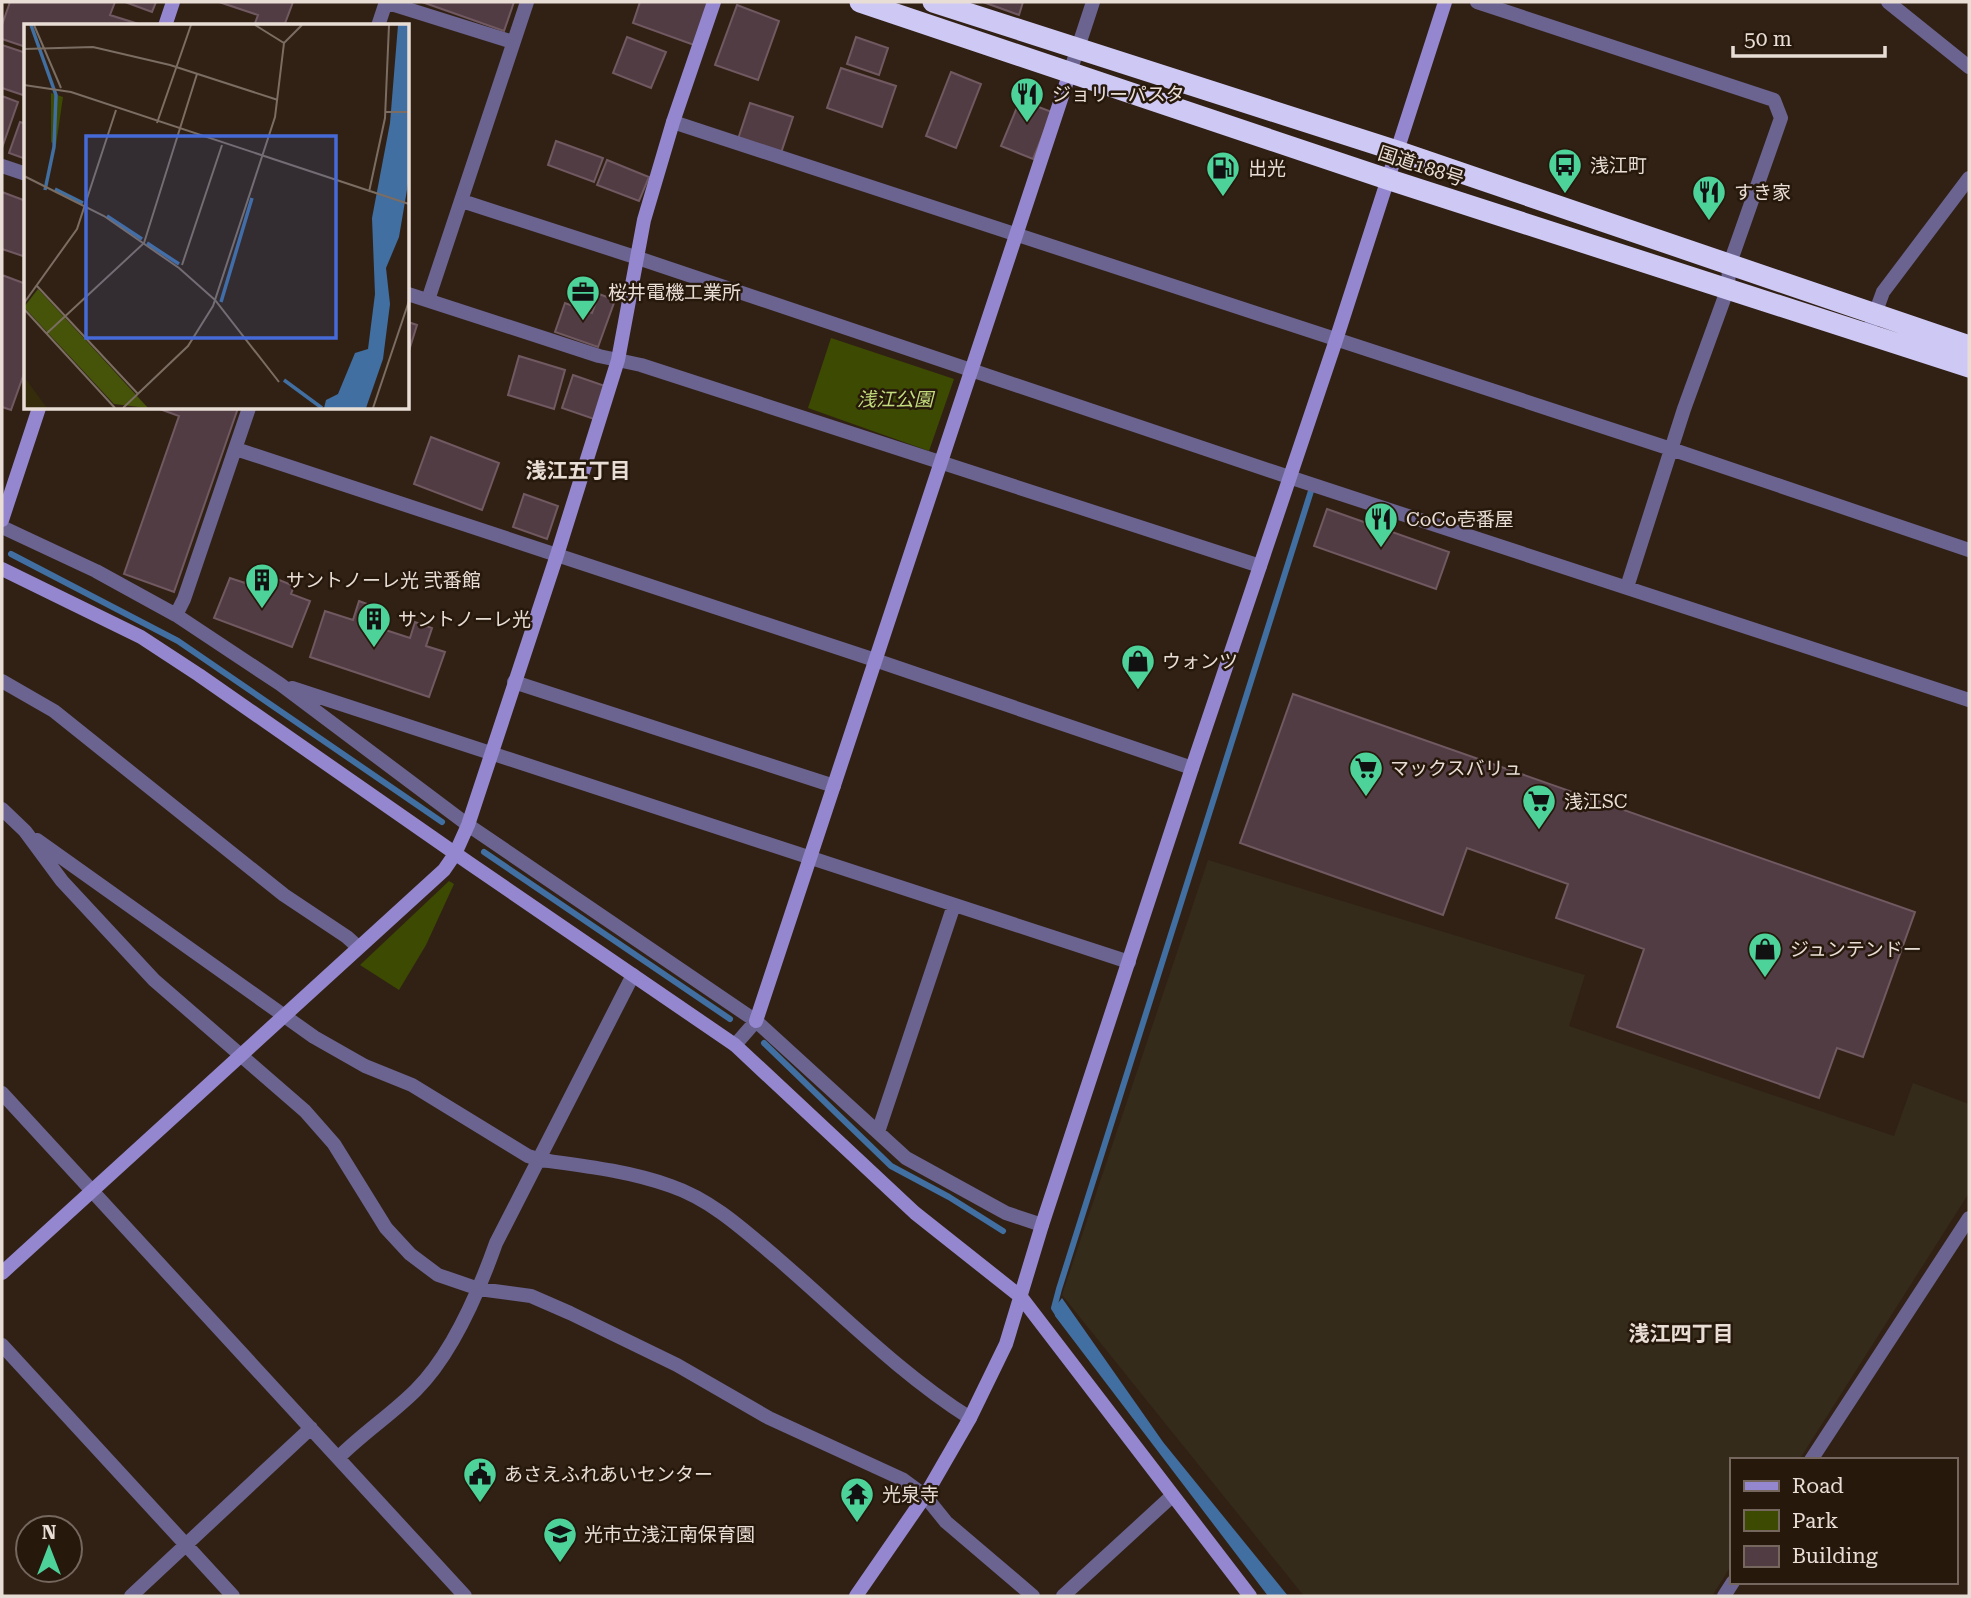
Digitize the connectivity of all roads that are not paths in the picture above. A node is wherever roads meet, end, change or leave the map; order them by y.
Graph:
1 (173, 2) edge
2 (386, 2) edge
3 (527, 2) edge
4 (713, 2) edge
5 (860, 2) edge
6 (933, 2) edge
7 (1093, 2) edge
8 (1445, 2) edge
9 (1477, 2) edge
10 (1888, 2) edge
11 (166, 24) edge
12 (379, 24) edge
13 (513, 41) junction
14 (1078, 49) junction
15 (1969, 67) edge
16 (1070, 72) junction
17 (673, 121) junction
18 (1397, 151) junction
19 (2, 166) edge
20 (24, 173) edge
21 (1969, 178) edge
22 (1387, 179) junction
23 (462, 201) junction
24 (1016, 235) junction
25 (638, 258) junction
26 (1729, 266) junction
27 (1728, 288) junction
28 (410, 295) edge
29 (428, 300) junction
30 (1871, 324) junction
31 (1336, 340) junction
32 (1969, 346) edge
33 (618, 360) junction
34 (1969, 367) edge
35 (972, 370) junction
36 (38, 410) edge
37 (249, 410) edge
38 (236, 449) junction
39 (1671, 449) junction
40 (942, 462) junction
41 (1289, 477) junction
42 (2, 520) edge
43 (2, 527) edge
44 (1969, 550) edge
45 (557, 555) junction
46 (1260, 566) junction
47 (2, 569) edge
48 (1627, 587) junction
49 (176, 615) junction
50 (875, 660) junction
51 (2, 681) edge
52 (514, 682) junction
53 (280, 684) junction
54 (1969, 700) edge
55 (490, 753) junction
56 (1192, 768) junction
57 (834, 786) junction
58 (2, 809) edge
59 (468, 825) junction
60 (25, 831) junction
61 (455, 853) junction
62 (811, 857) junction
63 (954, 905) junction
64 (358, 947) junction
65 (1129, 962) junction
66 (633, 975) junction
67 (285, 1015) junction
68 (756, 1021) junction
69 (735, 1045) junction
70 (240, 1057) junction
71 (2, 1093) edge
72 (878, 1132) junction
73 (541, 1160) junction
74 (93, 1191) junction
75 (1969, 1218) edge
76 (1042, 1225) junction
77 (2, 1273) edge
78 (479, 1289) junction
79 (1021, 1297) junction
80 (2, 1345) edge
81 (970, 1418) junction
82 (311, 1429) junction
83 (338, 1458) junction
84 (1812, 1458) edge
85 (925, 1496) junction
86 (1172, 1496) junction
87 (185, 1546) junction
88 (131, 1596) edge
89 (233, 1596) edge
90 (465, 1596) edge
91 (856, 1596) edge
92 (1033, 1596) edge
93 (1063, 1596) edge
94 (1250, 1596) edge

1 - 11 street
2 - 12 street
2 - 13 street
3 - 13 street
4 - 17 street
5 - 16 highway, 国道188号
6 - 14 highway, 国道188号
7 - 14 street
8 - 18 street
9 - 26 street
10 - 15 street
13 - 23 street
14 - 16 street
14 - 18 highway, 国道188号
16 - 22 highway, 国道188号
16 - 24 street
17 - 24 street
17 - 25 street
18 - 22 street
18 - 26 highway, 国道188号
19 - 20 street
21 - 30 street
22 - 27 highway, 国道188号
22 - 31 street
23 - 25 street
23 - 29 street
24 - 31 street
24 - 35 street
25 - 33 street
25 - 35 street
26 - 27 street
26 - 30 highway, 国道188号
27 - 30 highway, 国道188号
27 - 39 street
28 - 29 street
29 - 33 street
30 - 32 highway, 国道188号
30 - 34 highway, 国道188号
31 - 39 street
31 - 41 street
33 - 40 street
33 - 45 street
35 - 40 street
35 - 41 street
36 - 42 street
37 - 38 street
38 - 45 street
38 - 49 street
39 - 44 street
39 - 48 street
40 - 46 street
40 - 50 street
41 - 46 street
41 - 48 street
43 - 49 street
45 - 50 street
45 - 52 street
46 - 56 street
47 - 61 street
48 - 54 street
49 - 53 street
50 - 56 street
50 - 57 street
51 - 64 street
52 - 55 street
52 - 57 street
53 - 55 street
53 - 59 street
55 - 59 street
55 - 62 street
56 - 65 street
57 - 62 street
58 - 60 street
59 - 61 street
59 - 68 street
60 - 67 street
60 - 70 street
61 - 64 street
61 - 66 street
62 - 63 street
62 - 68 street
63 - 65 street
63 - 72 street
64 - 67 street
65 - 76 street
66 - 69 street
66 - 73 street
67 - 70 street
67 - 73 street
68 - 69 street
68 - 72 street
69 - 79 street
70 - 74 street
70 - 78 street
71 - 74 street
72 - 76 street
73 - 78 street
73 - 81 street
74 - 77 street
74 - 82 street
75 - 84 street
76 - 79 street
78 - 83 street
78 - 85 street
79 - 81 street
79 - 86 street
80 - 87 street
81 - 85 street
82 - 83 street
82 - 87 street
83 - 90 street
85 - 91 street
85 - 92 street
86 - 93 street
86 - 94 street
87 - 88 street
87 - 89 street

